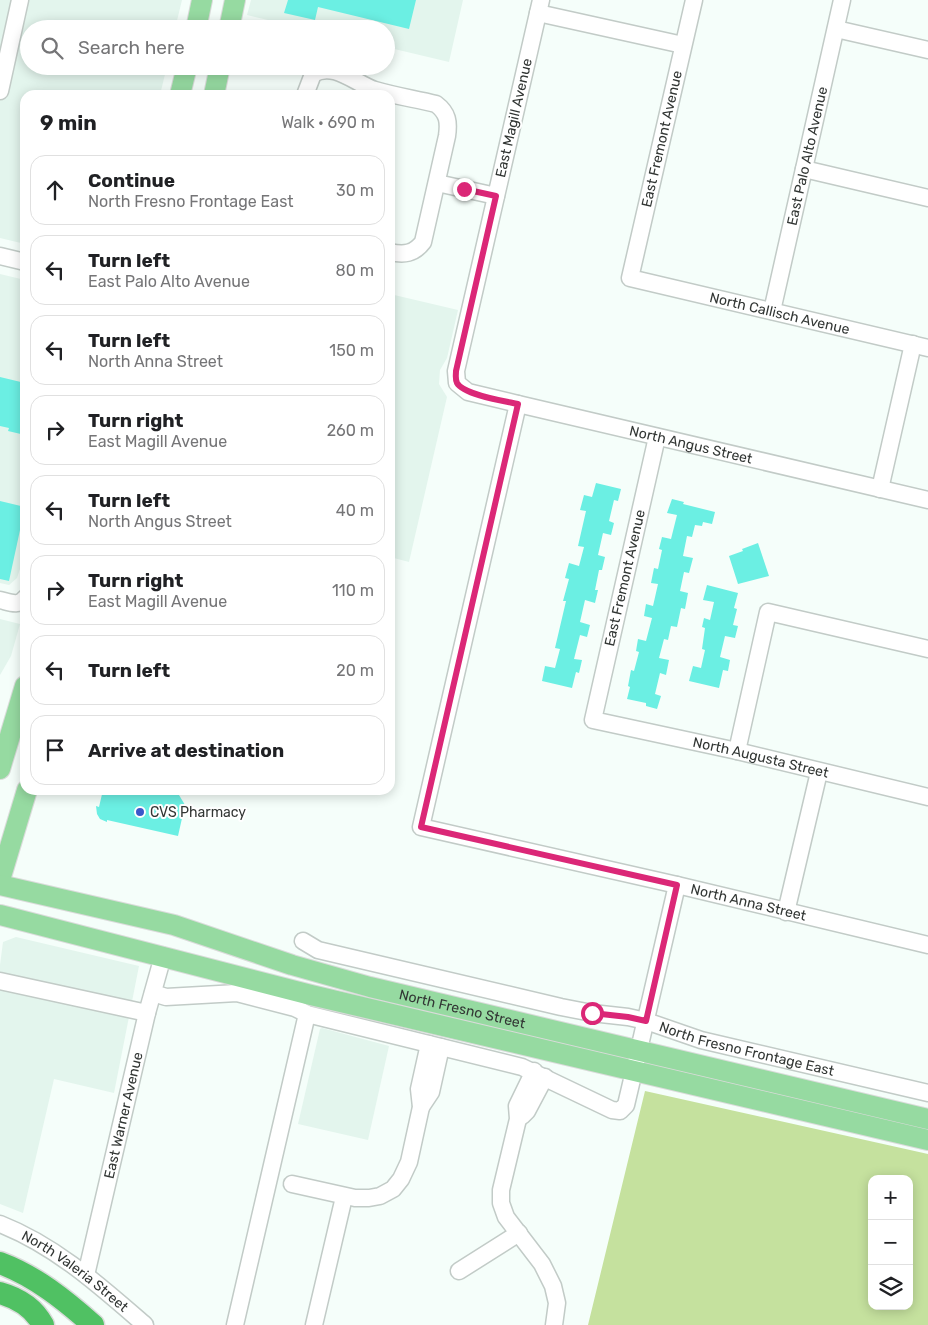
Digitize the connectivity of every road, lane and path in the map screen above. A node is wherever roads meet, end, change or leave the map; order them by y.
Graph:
1 (20, 0) edge
2 (202, 0) edge
3 (236, 0) edge
4 (694, 0) edge
5 (842, 0) edge
6 (540, 7) edge
7 (198, 20) edge
8 (231, 20) edge
9 (836, 29) junction
10 (683, 46) junction
11 (928, 50) edge
12 (185, 75) edge
13 (218, 75) edge
14 (313, 75) edge
15 (346, 75) edge
16 (0, 90) edge
17 (181, 90) edge
18 (215, 90) edge
19 (307, 90) edge
20 (375, 90) edge
21 (395, 95) edge
22 (804, 170) junction
23 (437, 183) junction
24 (496, 196) junction
25 (928, 198) edge
26 (395, 253) edge
27 (0, 256) edge
28 (20, 261) edge
29 (630, 278) joint
30 (772, 311) junction
31 (920, 346) edge
32 (457, 383) joint
33 (518, 404) junction
34 (657, 437) junction
35 (880, 489) junction
36 (928, 500) edge
37 (0, 600) edge
38 (20, 602) edge
39 (928, 649) edge
40 (20, 703) edge
41 (593, 720) joint
42 (737, 751) junction
43 (0, 769) edge
44 (819, 772) junction
45 (26, 795) edge
46 (928, 797) edge
47 (0, 880) edge
48 (0, 885) edge
49 (677, 885) junction
50 (786, 912) junction
51 (0, 915) edge
52 (303, 941) dead end
53 (928, 945) edge
54 (163, 956) junction
55 (0, 981) edge
56 (153, 993) junction
57 (147, 1013) junction
58 (307, 1014) junction
59 (646, 1021) junction
60 (435, 1046) junction
61 (640, 1050) junction
62 (634, 1072) junction
63 (539, 1074) junction
64 (928, 1093) edge
65 (928, 1119) edge
66 (928, 1140) edge
67 (292, 1184) dead end
68 (344, 1197) junction
69 (0, 1224) edge
70 (519, 1234) junction
71 (0, 1263) edge
72 (459, 1272) dead end
73 (86, 1275) junction
74 (0, 1293) edge
75 (43, 1325) edge
76 (92, 1325) edge
77 (145, 1325) edge
78 (235, 1325) edge
79 (314, 1325) edge
80 (554, 1325) edge

1 - 16 street
2 - 7 main road
3 - 8 main road
4 - 10 street, East Fremont Avenue
5 - 9 street, East Palo Alto Avenue
6 - 10 street
6 - 24 street, East Magill Avenue
9 - 11 street
9 - 22 street, East Palo Alto Avenue
10 - 29 street, East Fremont Avenue
12 - 17 main road
13 - 18 main road
14 - 19 street
15 - 20 street
21 - 23 street
22 - 25 street
22 - 30 street, East Palo Alto Avenue
23 - 24 street
23 - 26 street
24 - 32 street, East Magill Avenue
27 - 28 street
29 - 30 street, North Callisch Avenue
30 - 31 street, North Callisch Avenue
31 - 35 street
32 - 33 street, North Angus Street
33 - 34 street, North Angus Street
33 - 49 street, North Anna Street
34 - 35 street, North Angus Street
34 - 41 street, East Fremont Avenue
35 - 36 street, North Angus Street
37 - 38 street
39 - 42 street
40 - 43 main road
41 - 42 street, North Augusta Street
42 - 44 street, North Augusta Street
44 - 46 street, North Augusta Street
44 - 50 street
45 - 47 main road
48 - 61 main road, North Fresno Street
49 - 50 street, North Anna Street
49 - 59 street
50 - 53 street, North Anna Street
51 - 54 main road, North Fresno Street
52 - 59 street, North Fresno Frontage East
54 - 56 street, East Warner Avenue
54 - 62 main road, North Fresno Street
55 - 57 street
56 - 57 street, East Warner Avenue
56 - 58 street
57 - 73 street, East Warner Avenue
58 - 60 street
58 - 78 street
59 - 61 street
59 - 64 street, North Fresno Frontage East
60 - 63 street
60 - 68 street
61 - 62 street
61 - 65 main road, North Fresno Street
62 - 63 street
62 - 66 main road, North Fresno Street
63 - 70 street
67 - 68 street
68 - 79 street
69 - 73 street, North Valeria Street
70 - 72 street
70 - 80 street
71 - 76 highway
73 - 77 street, North Valeria Street
74 - 75 highway

